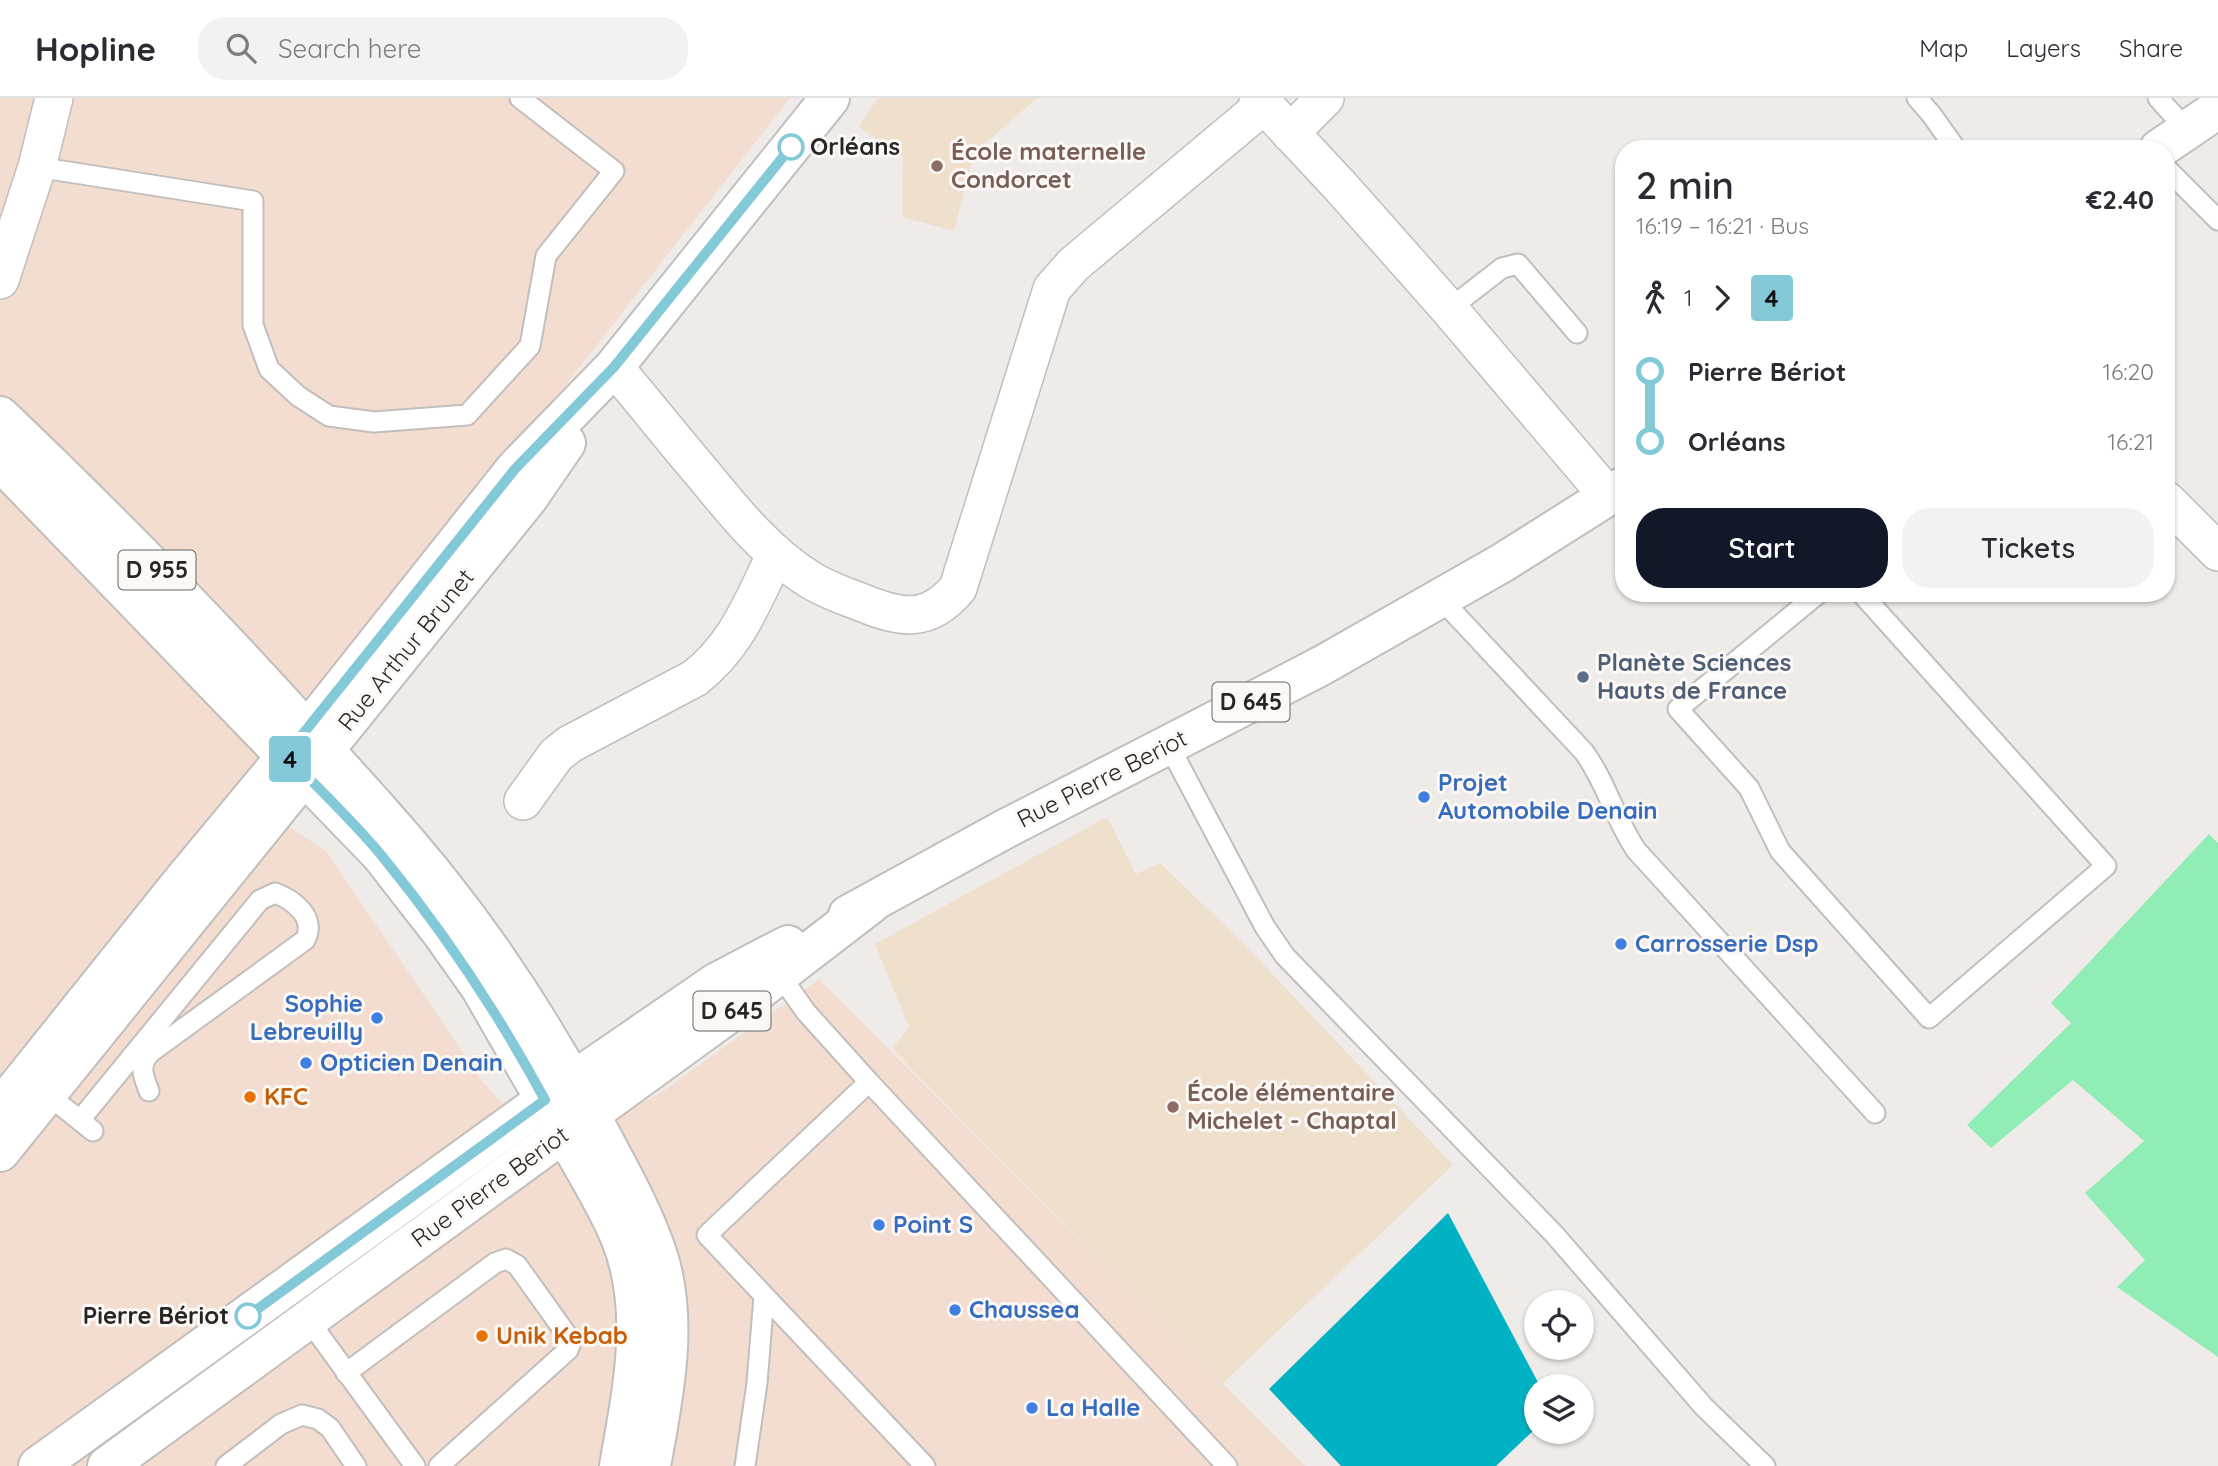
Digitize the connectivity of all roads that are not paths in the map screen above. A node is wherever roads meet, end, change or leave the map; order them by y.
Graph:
1 (54, 98) edge
2 (520, 98) edge
3 (830, 98) edge
4 (1325, 98) edge
5 (1917, 98) edge
6 (2158, 98) edge
7 (1261, 101) edge
8 (2218, 109) edge
9 (1290, 133) junction
10 (2173, 139) edge
11 (1950, 140) edge
12 (37, 167) junction
13 (2175, 177) edge
14 (2218, 219) edge
15 (0, 280) edge
16 (1449, 309) junction
17 (1577, 332) dead end
18 (614, 367) junction
19 (0, 416) edge
20 (0, 461) edge
21 (1615, 490) edge
22 (1615, 492) edge
23 (2175, 509) edge
24 (2218, 552) edge
25 (776, 554) junction
26 (1441, 599) junction
27 (1808, 602) edge
28 (1869, 602) edge
29 (1168, 744) junction
30 (306, 753) junction
31 (523, 801) dead end
32 (773, 965) junction
33 (869, 1082) junction
34 (36, 1085) junction
35 (149, 1091) dead end
36 (559, 1091) junction
37 (0, 1109) edge
38 (1875, 1113) dead end
39 (577, 1124) junction
40 (0, 1152) edge
41 (286, 1289) junction
42 (764, 1296) junction
43 (308, 1320) junction
44 (346, 1373) junction
45 (38, 1466) edge
46 (107, 1466) edge
47 (226, 1466) edge
48 (356, 1466) edge
49 (415, 1466) edge
50 (439, 1466) edge
51 (620, 1466) edge
52 (651, 1466) edge
53 (745, 1466) edge
54 (925, 1466) edge
55 (1227, 1466) edge
56 (1765, 1466) edge

1 - 12 street
2 - 12 lane
3 - 18 main road, Rue Arthur Brunet
4 - 9 street
5 - 11 lane
6 - 10 lane
7 - 9 street
7 - 25 street
8 - 10 main road
9 - 16 street
12 - 15 street
13 - 14 lane
16 - 17 lane
16 - 21 street
18 - 25 street
18 - 30 main road, Rue Arthur Brunet
19 - 30 main road, D 955
20 - 30 main road, D 955
22 - 26 main road, Rue Pierre Beriot / D 645
23 - 24 street
25 - 31 street
26 - 29 main road, Rue Pierre Beriot / D 645
26 - 38 lane
27 - 28 lane
29 - 32 main road, Rue Pierre Beriot / D 645
29 - 56 lane
30 - 34 main road, Rue Arthur Brunet
30 - 36 main road, D 955
32 - 33 lane
32 - 36 main road, Rue Pierre Beriot / D 645
32 - 39 main road, Rue Pierre Beriot / D 645
33 - 42 lane
33 - 55 lane
34 - 35 lane
34 - 37 main road, Rue Arthur Brunet
34 - 40 main road, Rue Arthur Brunet
36 - 39 main road
36 - 41 main road, Rue Pierre Beriot / D 645
39 - 43 main road, Rue Pierre Beriot / D 645
39 - 51 main road
39 - 52 main road
41 - 43 lane
41 - 45 main road, Rue Pierre Beriot / D 645
42 - 53 lane
42 - 54 lane
43 - 44 lane
43 - 46 main road, Rue Pierre Beriot / D 645
44 - 49 lane
44 - 50 lane
47 - 48 lane

